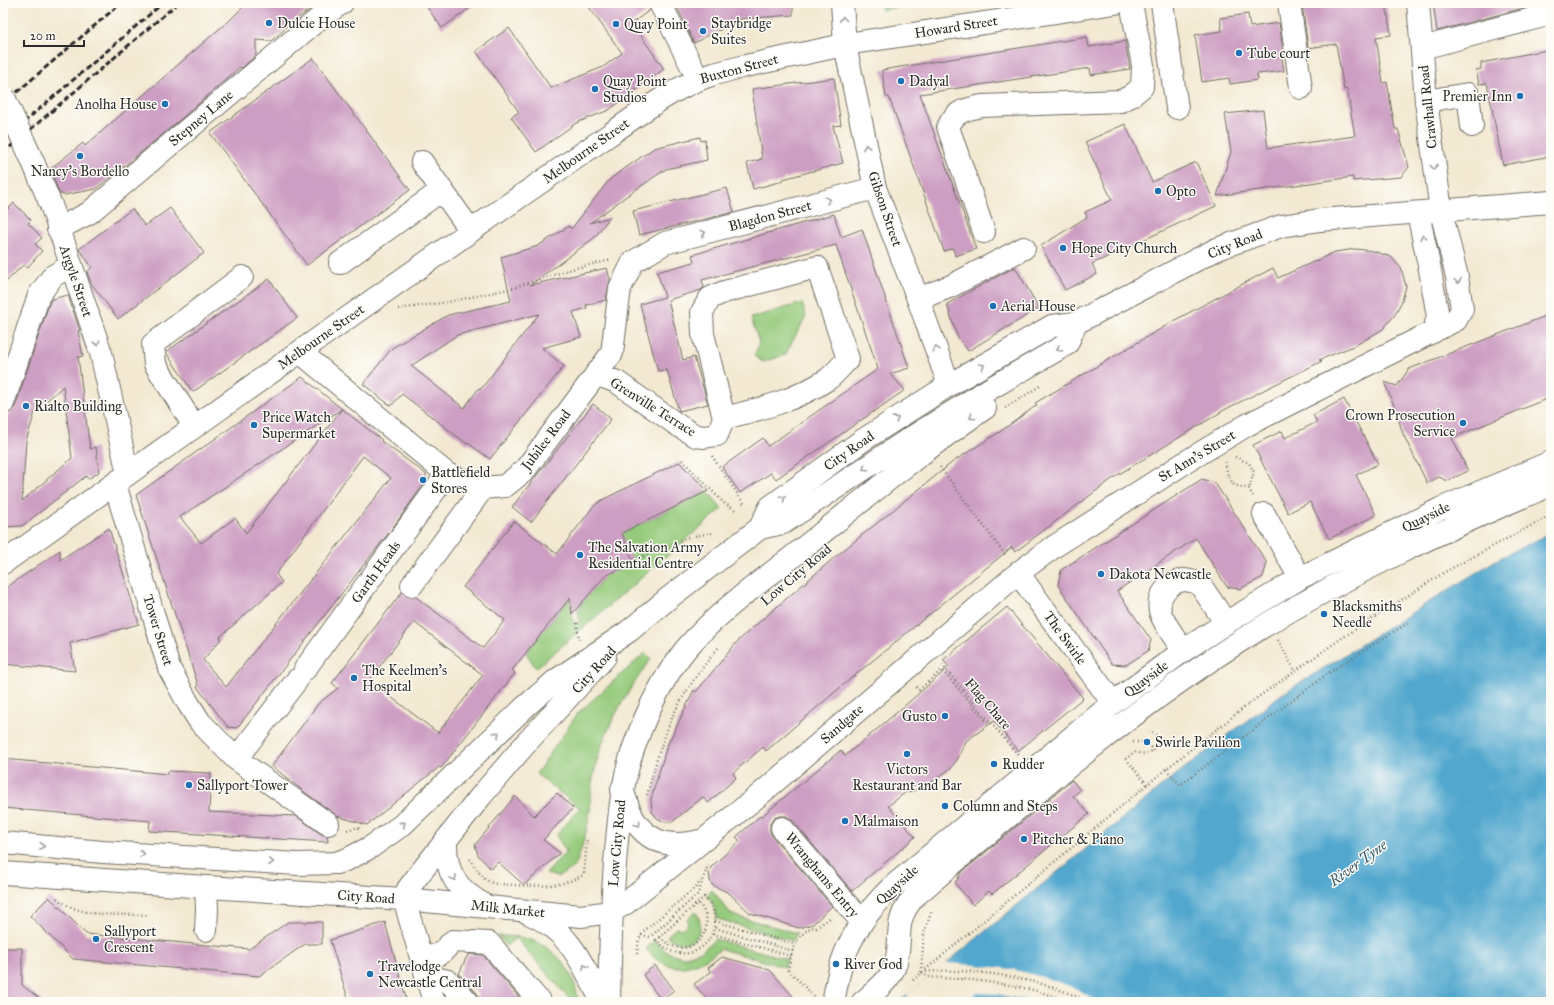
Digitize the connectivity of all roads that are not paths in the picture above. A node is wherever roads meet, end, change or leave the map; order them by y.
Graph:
1 (342, 3) edge
2 (660, 3) edge
3 (842, 3) edge
4 (1115, 3) edge
5 (1131, 3) edge
6 (1162, 3) edge
7 (1290, 3) edge
8 (1418, 3) edge
9 (1539, 12) edge
10 (845, 44) junction
11 (1422, 48) junction
12 (698, 79) junction
13 (1301, 88) dead end
14 (3, 95) edge
15 (1426, 101) junction
16 (1177, 108) dead end
17 (640, 113) joint
18 (1472, 126) dead end
19 (422, 162) dead end
20 (875, 188) junction
21 (442, 190) junction
22 (1551, 202) edge
23 (1440, 211) junction
24 (1418, 213) junction
25 (58, 230) junction
26 (472, 231) junction
27 (984, 232) dead end
28 (1024, 248) dead end
29 (633, 262) joint
30 (340, 263) dead end
31 (70, 266) junction
32 (242, 277) dead end
33 (918, 299) junction
34 (1076, 323) junction
35 (1433, 332) junction
36 (300, 352) junction
37 (1031, 365) junction
38 (596, 374) junction
39 (948, 385) junction
40 (991, 388) junction
41 (3, 403) edge
42 (724, 418) junction
43 (194, 426) junction
44 (909, 439) junction
45 (1551, 462) edge
46 (447, 474) junction
47 (121, 479) junction
48 (1551, 485) edge
49 (483, 488) junction
50 (872, 492) junction
51 (1264, 514) road end
52 (760, 528) junction
53 (3, 563) edge
54 (1018, 573) junction
55 (1300, 578) junction
56 (412, 585) dead end
57 (978, 606) joint
58 (1226, 623) junction
59 (629, 631) junction
60 (1184, 651) junction
61 (1120, 712) junction
62 (236, 759) junction
63 (622, 789) junction
64 (328, 824) dead end
65 (782, 828) dead end
66 (446, 840) junction
67 (704, 840) junction
68 (3, 842) edge
69 (3, 857) edge
70 (3, 872) edge
71 (32, 874) junction
72 (206, 887) junction
73 (404, 899) junction
74 (487, 907) junction
75 (523, 911) junction
76 (611, 912) junction
77 (862, 922) junction
78 (206, 930) dead end
79 (424, 967) junction
80 (824, 999) edge
81 (434, 1002) edge
82 (468, 1002) edge
83 (540, 1002) edge
84 (602, 1002) edge
85 (609, 1002) edge
86 (863, 1002) edge

1 - 25 street, Stepney Lane
2 - 12 street
10 -> 3 street, Gibson Street
4 - 10 street, Howard Street
5 - 27 street
6 - 16 street
7 - 13 street
8 - 11 street, Crawhall Road
9 - 11 street
10 - 12 street, Buxton Street
20 -> 10 street, Gibson Street
11 - 15 street, Crawhall Road
12 - 17 street, Buxton Street
14 - 25 street, Argyle Street, bridge
15 - 18 street
15 -> 23 street, Crawhall Road
17 - 26 street, Melbourne Street
19 - 21 street
29 -> 20 street, Blagdon Street
20 - 33 street, Gibson Street
21 - 26 street
21 - 30 street
22 - 23 street, City Road
23 - 24 street, City Road
23 -> 35 street, St Ann's Street
24 - 34 street, City Road
35 -> 24 street
25 - 31 street, Argyle Street
26 - 36 street, Melbourne Street
28 - 33 street
29 - 38 street, Jubilee Road
31 - 41 street
31 -> 47 street, Argyle Street
32 - 43 street
39 -> 33 street, Gibson Street
34 -> 37 street
39 -> 34 street, City Road
35 - 54 street, St Ann's Street
36 - 43 street, Melbourne Street
36 - 46 street, Jubilee Road
37 - 40 street, City Road
37 -> 50 street, Low City Road
38 - 42 street, Grenville Terrace
38 - 49 street, Jubilee Road
39 - 40 street
39 - 44 street, City Road
52 -> 39 street, City Road
40 - 44 street, City Road
42 - 42 street
43 - 47 street, Melbourne Street
44 - 50 street, Low City Road
44 -> 52 street, City Road
45 - 55 street, Quayside
46 - 49 street, Jubilee Road
46 - 62 street, Garth Heads
47 - 53 street, Melbourne Street
47 - 62 street, Tower Street
48 - 61 street, Quayside
49 - 56 street
50 - 63 street, Low City Road
51 - 55 street
52 - 59 street, City Road
54 - 57 street, St Ann's Street
54 - 61 street, The Swirle
55 - 58 street, Quayside
57 - 67 street, Sandgate
58 - 60 street, Quayside
58 - 60 street
59 - 66 street, City Road
68 -> 59 street, City Road
60 - 61 street, Quayside
61 - 77 street, Quayside
61 - 86 street, Quayside
62 - 64 street, Tower Street
63 -> 67 street, Sandgate
63 - 76 street, Low City Road
65 - 77 street, Wranghams Entry
66 - 73 street, City Road
66 -> 74 street
67 - 76 street, Sandgate
69 - 71 street
70 - 71 street, City Road
71 - 72 street, City Road
72 - 73 street, City Road
72 - 78 street
73 - 74 street, Milk Market
73 - 79 street
74 - 75 street, Milk Market
75 - 76 street, Milk Market
84 -> 75 street
76 - 85 street
77 - 80 street, Quayside
79 - 81 street
79 - 82 street
79 - 83 street

